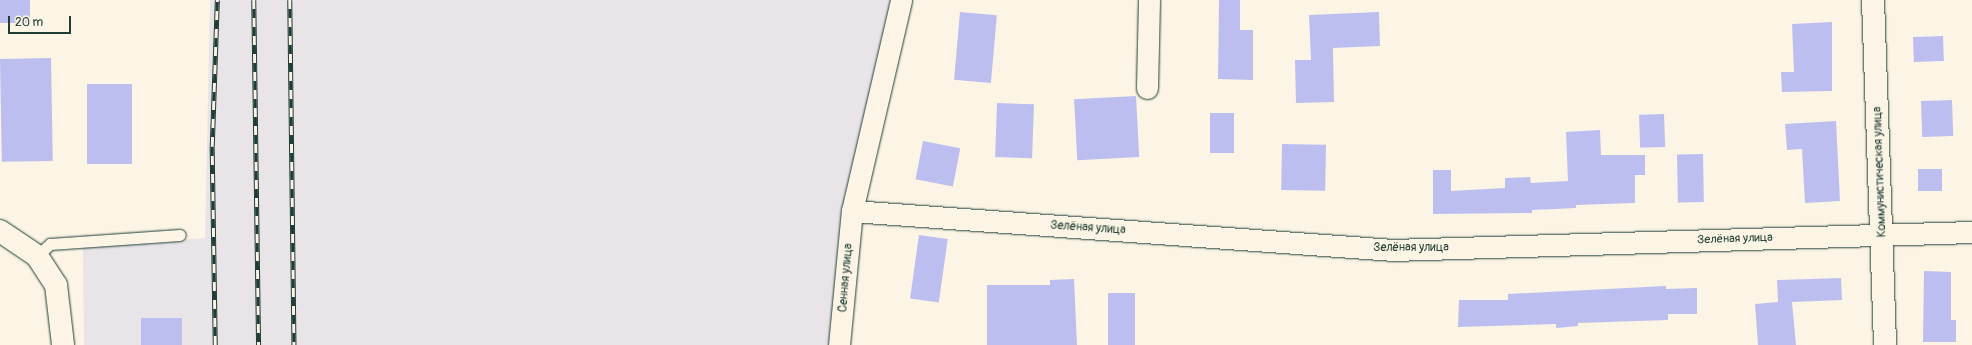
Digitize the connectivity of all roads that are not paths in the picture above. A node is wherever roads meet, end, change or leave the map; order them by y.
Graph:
1 (901, 0) edge
2 (1149, 0) edge
3 (1873, 0) edge
4 (1147, 88) dead end
5 (852, 210) junction
6 (0, 231) edge
7 (1972, 232) edge
8 (180, 234) dead end
9 (1883, 235) junction
10 (37, 256) junction
11 (63, 345) edge
12 (840, 345) edge
13 (1885, 345) edge

1 - 5 street, Сенная улица
2 - 4 street
3 - 9 street, Коммунистическая улица
5 - 9 street, Зелёная улица
5 - 12 street, Сенная улица
6 - 10 street
7 - 9 street, Зелёная улица
8 - 10 lane
9 - 13 street, Коммунистическая улица
10 - 11 street

